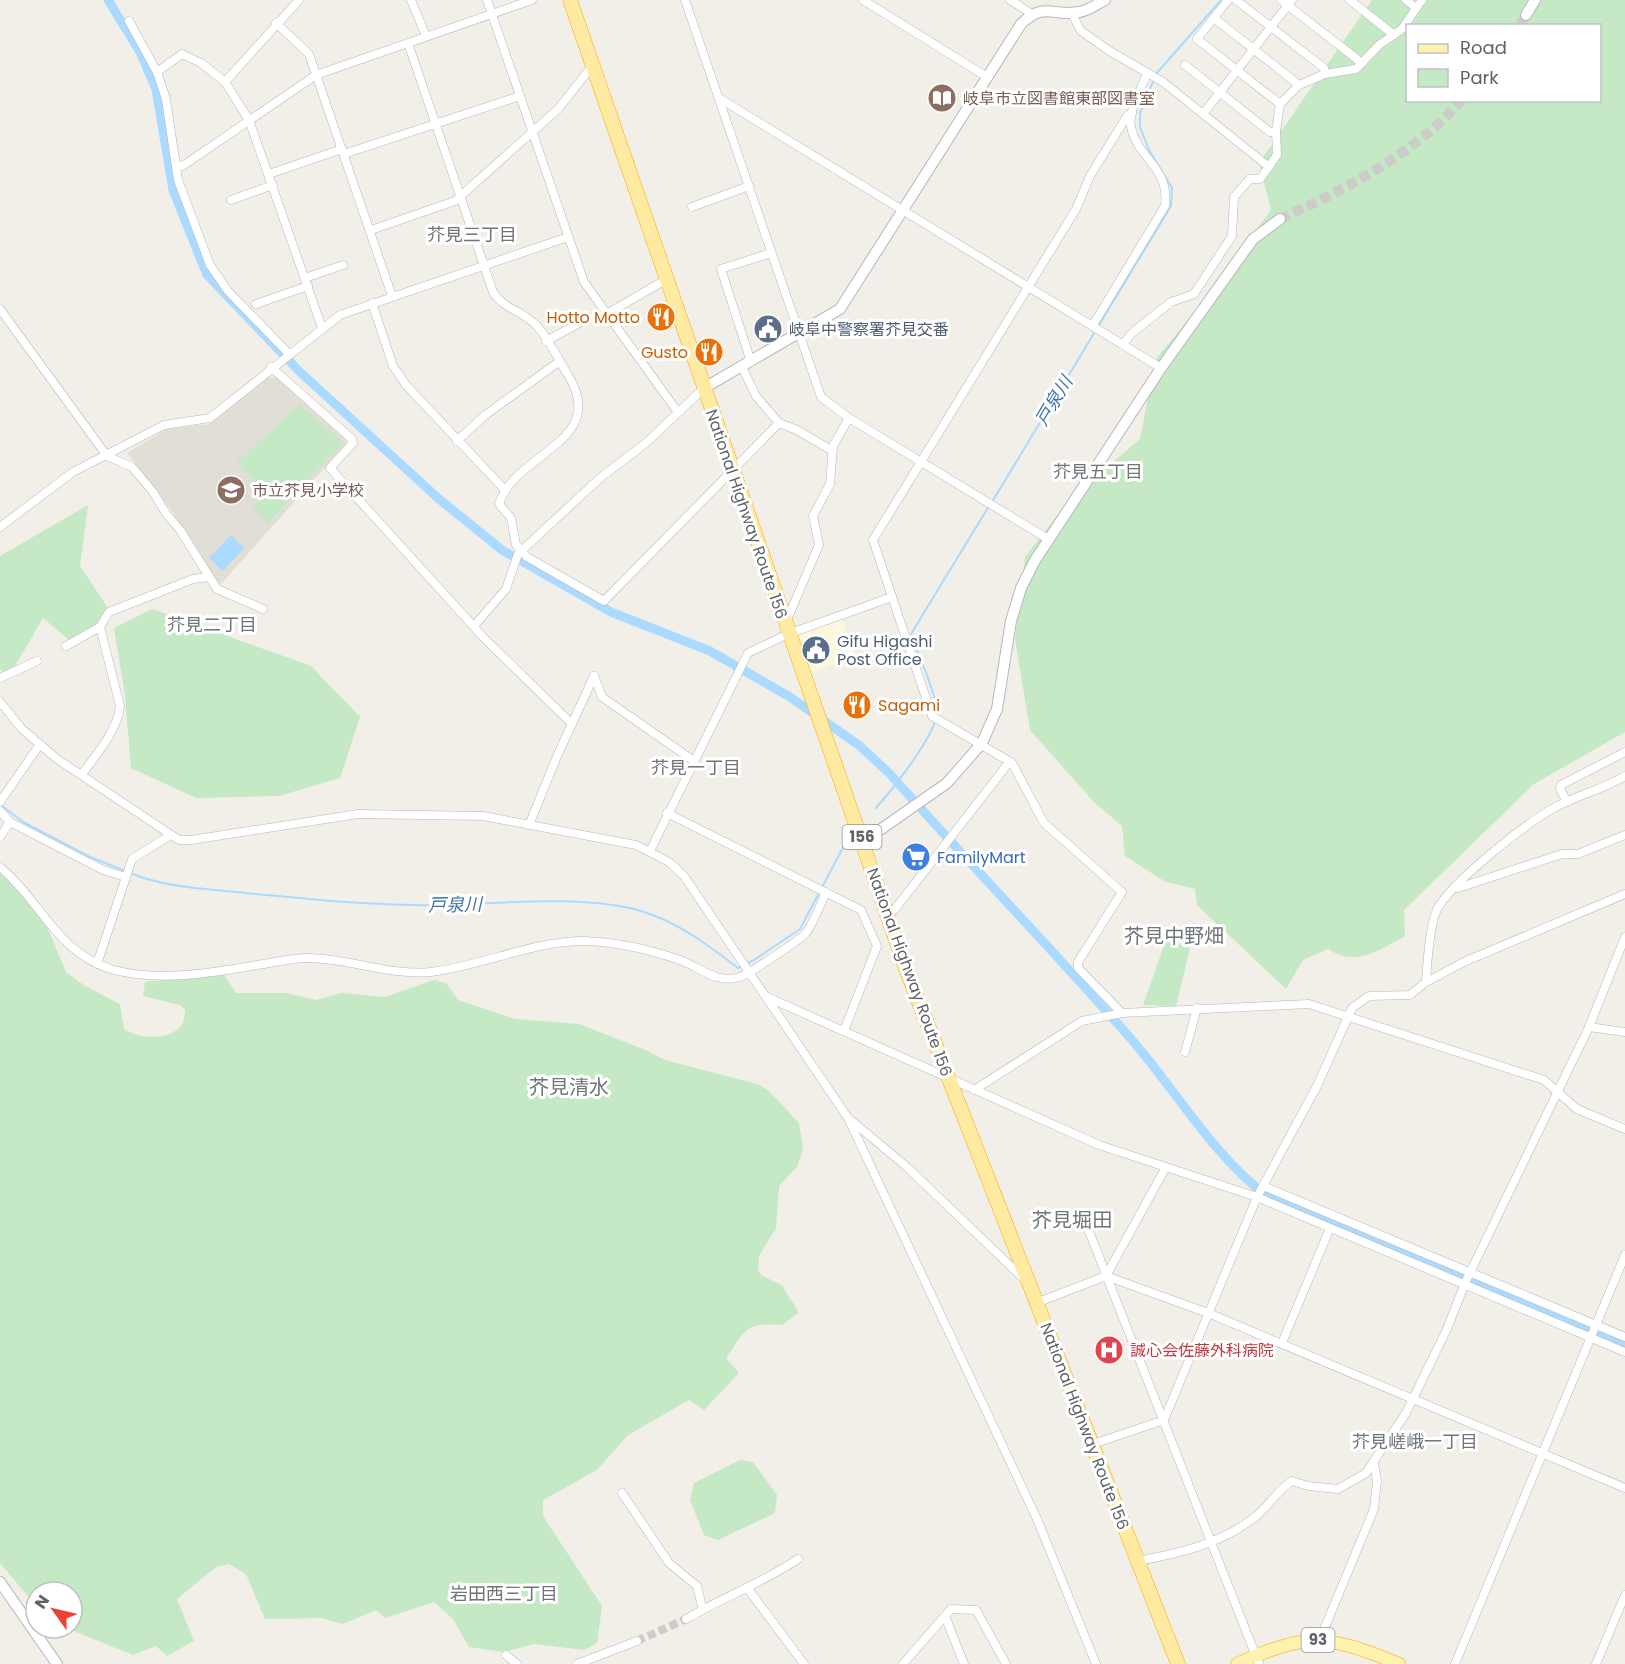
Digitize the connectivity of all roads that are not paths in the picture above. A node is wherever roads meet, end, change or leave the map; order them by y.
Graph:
1 (299, 0) edge
2 (411, 0) edge
3 (487, 0) edge
4 (532, 0) edge
5 (570, 0) edge
6 (685, 0) edge
7 (863, 0) edge
8 (1010, 0) edge
9 (1105, 0) edge
10 (1228, 0) edge
11 (1236, 0) edge
12 (1350, 0) edge
13 (1406, 0) edge
14 (1422, 0) edge
15 (1535, 0) edge
16 (1287, 2) edge
17 (1416, 8) junction
18 (1071, 12) junction
19 (492, 14) junction
20 (1032, 14) junction
21 (1526, 15) tunnel mouth
22 (1214, 18) junction
23 (129, 21) dead end
24 (276, 23) junction
25 (1271, 27) junction
26 (1394, 35) junction
27 (426, 36) junction
28 (408, 43) junction
29 (1253, 50) junction
30 (1362, 63) junction
31 (592, 65) junction
32 (1185, 65) dead end
33 (1237, 70) junction
34 (157, 72) junction
35 (1147, 74) junction
36 (1325, 74) junction
37 (316, 75) junction
38 (987, 77) junction
39 (225, 82) junction
40 (1299, 85) junction
41 (1220, 92) junction
42 (520, 96) junction
43 (719, 98) junction
44 (1280, 104) junction
45 (1132, 113) junction
46 (1203, 114) junction
47 (249, 120) junction
48 (436, 123) junction
49 (1275, 130) junction
50 (532, 132) junction
51 (343, 151) junction
52 (176, 167) junction
53 (1269, 167) junction
54 (269, 174) junction
55 (273, 185) junction
56 (748, 186) junction
57 (461, 196) junction
58 (231, 200) dead end
59 (692, 207) dead end
60 (902, 209) junction
61 (1280, 219) tunnel mouth
62 (371, 230) junction
63 (568, 237) junction
64 (771, 253) junction
65 (343, 265) dead end
66 (485, 265) junction
67 (667, 279) junction
68 (306, 282) junction
69 (1029, 287) junction
70 (392, 296) junction
71 (372, 303) junction
72 (256, 304) dead end
73 (0, 309) edge
74 (605, 315) junction
75 (1093, 325) junction
76 (322, 328) junction
77 (799, 335) junction
78 (546, 341) junction
79 (1124, 343) junction
80 (289, 354) junction
81 (560, 361) junction
82 (746, 364) junction
83 (271, 368) junction
84 (1161, 368) junction
85 (704, 388) junction
86 (677, 411) junction
87 (849, 418) junction
88 (779, 423) junction
89 (457, 441) junction
90 (831, 450) junction
91 (107, 456) junction
92 (921, 461) junction
93 (732, 471) junction
94 (504, 489) junction
95 (0, 527) edge
96 (1048, 539) junction
97 (518, 556) junction
98 (209, 577) junction
99 (892, 597) junction
100 (264, 609) dead end
101 (474, 626) junction
102 (100, 627) junction
103 (786, 629) junction
104 (66, 646) dead end
105 (38, 661) dead end
106 (0, 678) edge
107 (0, 702) edge
108 (572, 724) junction
109 (982, 743) junction
110 (40, 744) junction
111 (1625, 752) edge
112 (694, 761) junction
113 (1012, 763) junction
114 (82, 774) junction
115 (1625, 776) edge
116 (0, 802) edge
117 (1567, 802) junction
118 (0, 810) edge
119 (667, 813) junction
120 (10, 822) junction
121 (529, 825) junction
122 (170, 836) junction
123 (1625, 836) edge
124 (0, 837) edge
125 (862, 837) junction
126 (650, 851) junction
127 (0, 867) edge
128 (127, 872) junction
129 (1454, 889) junction
130 (822, 890) junction
131 (1625, 894) edge
132 (888, 914) junction
133 (1625, 937) edge
134 (97, 964) junction
135 (746, 967) junction
136 (1426, 982) junction
137 (766, 997) junction
138 (1197, 1008) junction
139 (1122, 1013) junction
140 (1348, 1017) junction
141 (1589, 1027) junction
142 (844, 1031) junction
143 (1625, 1032) edge
144 (1185, 1052) dead end
145 (949, 1079) junction
146 (974, 1090) junction
147 (1558, 1092) junction
148 (848, 1118) junction
149 (1625, 1129) edge
150 (1166, 1167) junction
151 (1263, 1186) junction
152 (1257, 1197) junction
153 (1085, 1221) dead end
154 (1353, 1223) junction
155 (1330, 1228) junction
156 (1348, 1236) junction
157 (1625, 1255) edge
158 (1470, 1272) junction
159 (1106, 1276) junction
160 (1029, 1283) junction
161 (1465, 1283) junction
162 (1036, 1303) junction
163 (1208, 1313) junction
164 (1596, 1325) junction
165 (1625, 1337) edge
166 (1592, 1338) junction
167 (1282, 1343) junction
168 (1625, 1352) edge
169 (1414, 1399) junction
170 (1164, 1420) junction
171 (1093, 1444) junction
172 (1544, 1453) junction
173 (1374, 1463) junction
174 (1625, 1488) edge
175 (622, 1493) dead end
176 (1212, 1542) junction
177 (798, 1559) dead end
178 (1138, 1561) junction
179 (0, 1582) edge
180 (748, 1589) junction
181 (1625, 1595) edge
182 (702, 1607) junction
183 (945, 1616) junction
184 (686, 1619) tunnel mouth
185 (1320, 1639) junction
186 (637, 1641) tunnel mouth
187 (506, 1655) dead end
188 (1257, 1660) edge
189 (596, 1661) edge
190 (57, 1664) edge
191 (517, 1664) edge
192 (578, 1664) edge
193 (804, 1664) edge
194 (903, 1664) edge
195 (964, 1664) edge
196 (1006, 1664) edge
197 (1096, 1664) edge
198 (1178, 1664) edge
199 (1237, 1664) edge
200 (1399, 1664) edge
201 (1455, 1664) edge
202 (1596, 1664) edge

1 - 24 street
2 - 27 street
3 - 19 street
4 - 19 street
5 - 31 highway, National Highway Route 156 / 156
6 - 43 street
7 - 38 street
8 - 20 street
9 - 18 street
10 - 22 street
11 - 25 street
12 - 26 street
13 - 17 street
14 - 17 street
15 - 21 street
16 - 25 street
16 - 30 street
17 - 26 street
18 - 20 street
18 - 35 street
19 - 27 street
19 - 42 street
20 - 38 street
22 - 29 street
22 - 33 street
23 - 34 street
24 - 37 street
24 - 39 street
25 - 29 street
25 - 36 street
26 - 30 street
27 - 28 street
28 - 37 street
28 - 48 street
29 - 33 street
29 - 40 street
30 - 36 street
31 - 50 street
31 - 67 highway, National Highway Route 156 / 156
32 - 41 street
33 - 41 street
33 - 44 street
34 - 39 street
34 - 52 street
35 - 45 street
35 - 46 street
36 - 40 street
37 - 47 street
37 - 51 street
38 - 60 street
39 - 47 street
40 - 44 street
41 - 46 street
41 - 49 street
42 - 48 street
42 - 50 street
43 - 56 street
43 - 60 street
44 - 49 street
45 - 69 street
45 - 75 street
46 - 53 street
47 - 52 street
47 - 54 street
48 - 51 street
48 - 57 street
49 - 53 street
50 - 57 street
50 - 63 street
51 - 54 street
51 - 62 street
52 - 80 street
53 - 79 street
54 - 55 street
55 - 58 street
55 - 68 street
56 - 59 street
56 - 64 street
57 - 62 street
57 - 66 street
60 - 69 street
60 - 77 street
61 - 84 street
62 - 70 street
63 - 66 street
63 - 74 street
64 - 77 street
64 - 82 street
65 - 68 street
66 - 70 street
66 - 78 street
67 - 74 street
67 - 85 highway, National Highway Route 156 / 156
68 - 72 street
68 - 76 street
69 - 75 street
69 - 92 street
70 - 71 street
71 - 76 street
71 - 89 street
73 - 91 street
74 - 78 street
74 - 86 street
75 - 79 street
76 - 80 street
77 - 82 street
77 - 87 street
78 - 81 street
79 - 84 street
80 - 83 street
81 - 89 street
81 - 94 street
82 - 85 street
82 - 88 street
83 - 91 street
83 - 101 street
84 - 96 street
85 - 86 street
85 - 93 highway, National Highway Route 156 / 156
86 - 97 street
87 - 90 street
87 - 92 street
88 - 90 street
88 - 93 street
89 - 94 street
90 - 103 street
91 - 95 street
91 - 98 street
92 - 96 street
92 - 99 street
93 - 97 street
93 - 103 highway, National Highway Route 156 / 156
94 - 97 street
96 - 109 street
97 - 101 street
98 - 100 street
98 - 102 street
99 - 103 street
99 - 109 street
101 - 108 street
102 - 104 street
102 - 114 street
103 - 112 street
103 - 125 highway, National Highway Route 156 / 156
105 - 106 street
107 - 110 street
108 - 112 street
108 - 121 street
109 - 113 street
109 - 125 street
110 - 114 street
110 - 116 street
111 - 117 street
112 - 119 street
113 - 132 street
113 - 139 street
114 - 122 street
115 - 117 street
117 - 129 street
118 - 120 street
119 - 126 street
119 - 130 street
120 - 124 street
120 - 128 street
121 - 122 street
121 - 126 street
122 - 128 street
123 - 129 street
125 - 132 highway, National Highway Route 156 / 156
126 - 135 street
127 - 134 street
128 - 134 street
129 - 136 street
130 - 135 street
130 - 142 street
131 - 136 street
132 - 145 highway, National Highway Route 156 / 156
133 - 141 street
134 - 135 street
135 - 137 street
136 - 140 street
137 - 142 street
137 - 148 street
138 - 139 street
138 - 140 street
138 - 144 street
139 - 146 street
140 - 147 street
140 - 151 street
141 - 143 street
141 - 147 street
142 - 145 street
145 - 146 street
145 - 160 highway, National Highway Route 156 / 156
146 - 150 street
147 - 149 street
147 - 158 street
148 - 160 street
148 - 197 street
150 - 152 street
150 - 159 street
151 - 152 street
151 - 154 street
152 - 155 street
152 - 163 street
153 - 159 street
154 - 156 street
154 - 158 street
155 - 156 street
155 - 167 street
156 - 161 street
157 - 164 street
158 - 161 street
158 - 164 street
159 - 162 street
159 - 163 street
159 - 170 street
160 - 162 highway, National Highway Route 156 / 156
161 - 166 street
161 - 169 street
162 - 171 highway, National Highway Route 156 / 156
163 - 167 street
163 - 170 street
164 - 165 street
164 - 166 street
166 - 168 street
166 - 172 street
167 - 169 street
169 - 172 street
169 - 173 street
170 - 171 street
170 - 176 street
171 - 178 highway, National Highway Route 156 / 156
172 - 174 street
172 - 201 street
173 - 176 street
173 - 185 street
175 - 182 street
176 - 178 street
176 - 188 street
177 - 180 street
178 - 198 highway, National Highway Route 156 / 156
179 - 190 street
180 - 182 street
180 - 193 street
181 - 202 street
182 - 184 street
183 - 194 street
183 - 195 street
183 - 196 street
185 - 188 main road, 93
185 - 200 main road, 93
186 - 189 street
187 - 191 street
188 - 199 main road, 93
189 - 192 street

